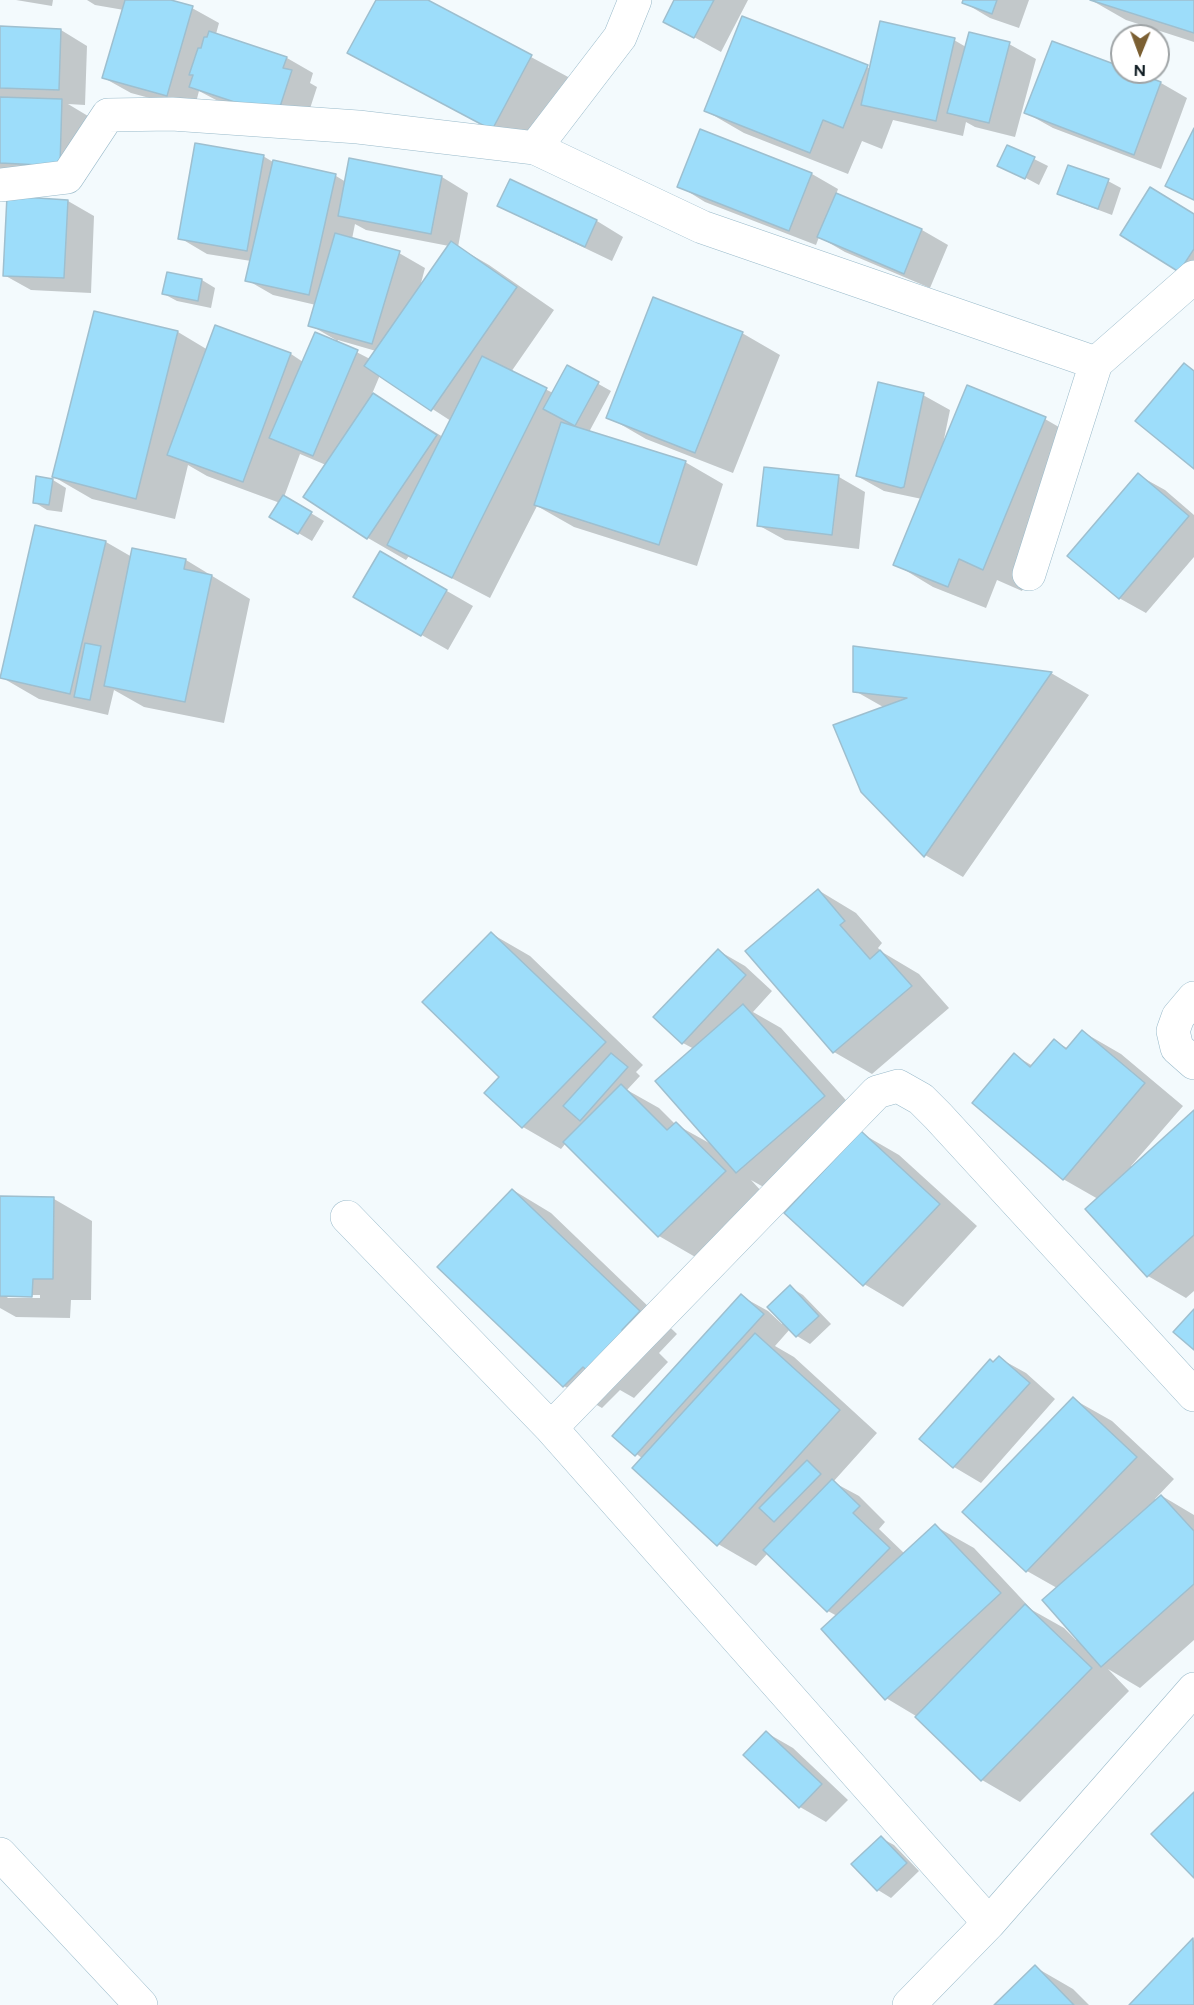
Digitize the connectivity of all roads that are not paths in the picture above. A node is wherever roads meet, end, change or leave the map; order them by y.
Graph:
1 (634, 0) edge
2 (535, 148) junction
3 (0, 185) edge
4 (1194, 277) edge
5 (1096, 363) junction
6 (1029, 574) dead end
7 (1194, 998) edge
8 (1194, 1063) edge
9 (347, 1216) dead end
10 (1194, 1395) edge
11 (551, 1428) junction
12 (1194, 1689) edge
13 (0, 1854) edge
14 (989, 1923) junction
15 (141, 2005) edge
16 (909, 2005) edge

1 - 2 street
2 - 3 street
2 - 5 street
4 - 5 street
5 - 6 street
7 - 8 street
9 - 11 street
10 - 11 street
11 - 14 street
12 - 14 street
13 - 15 street
14 - 16 street

